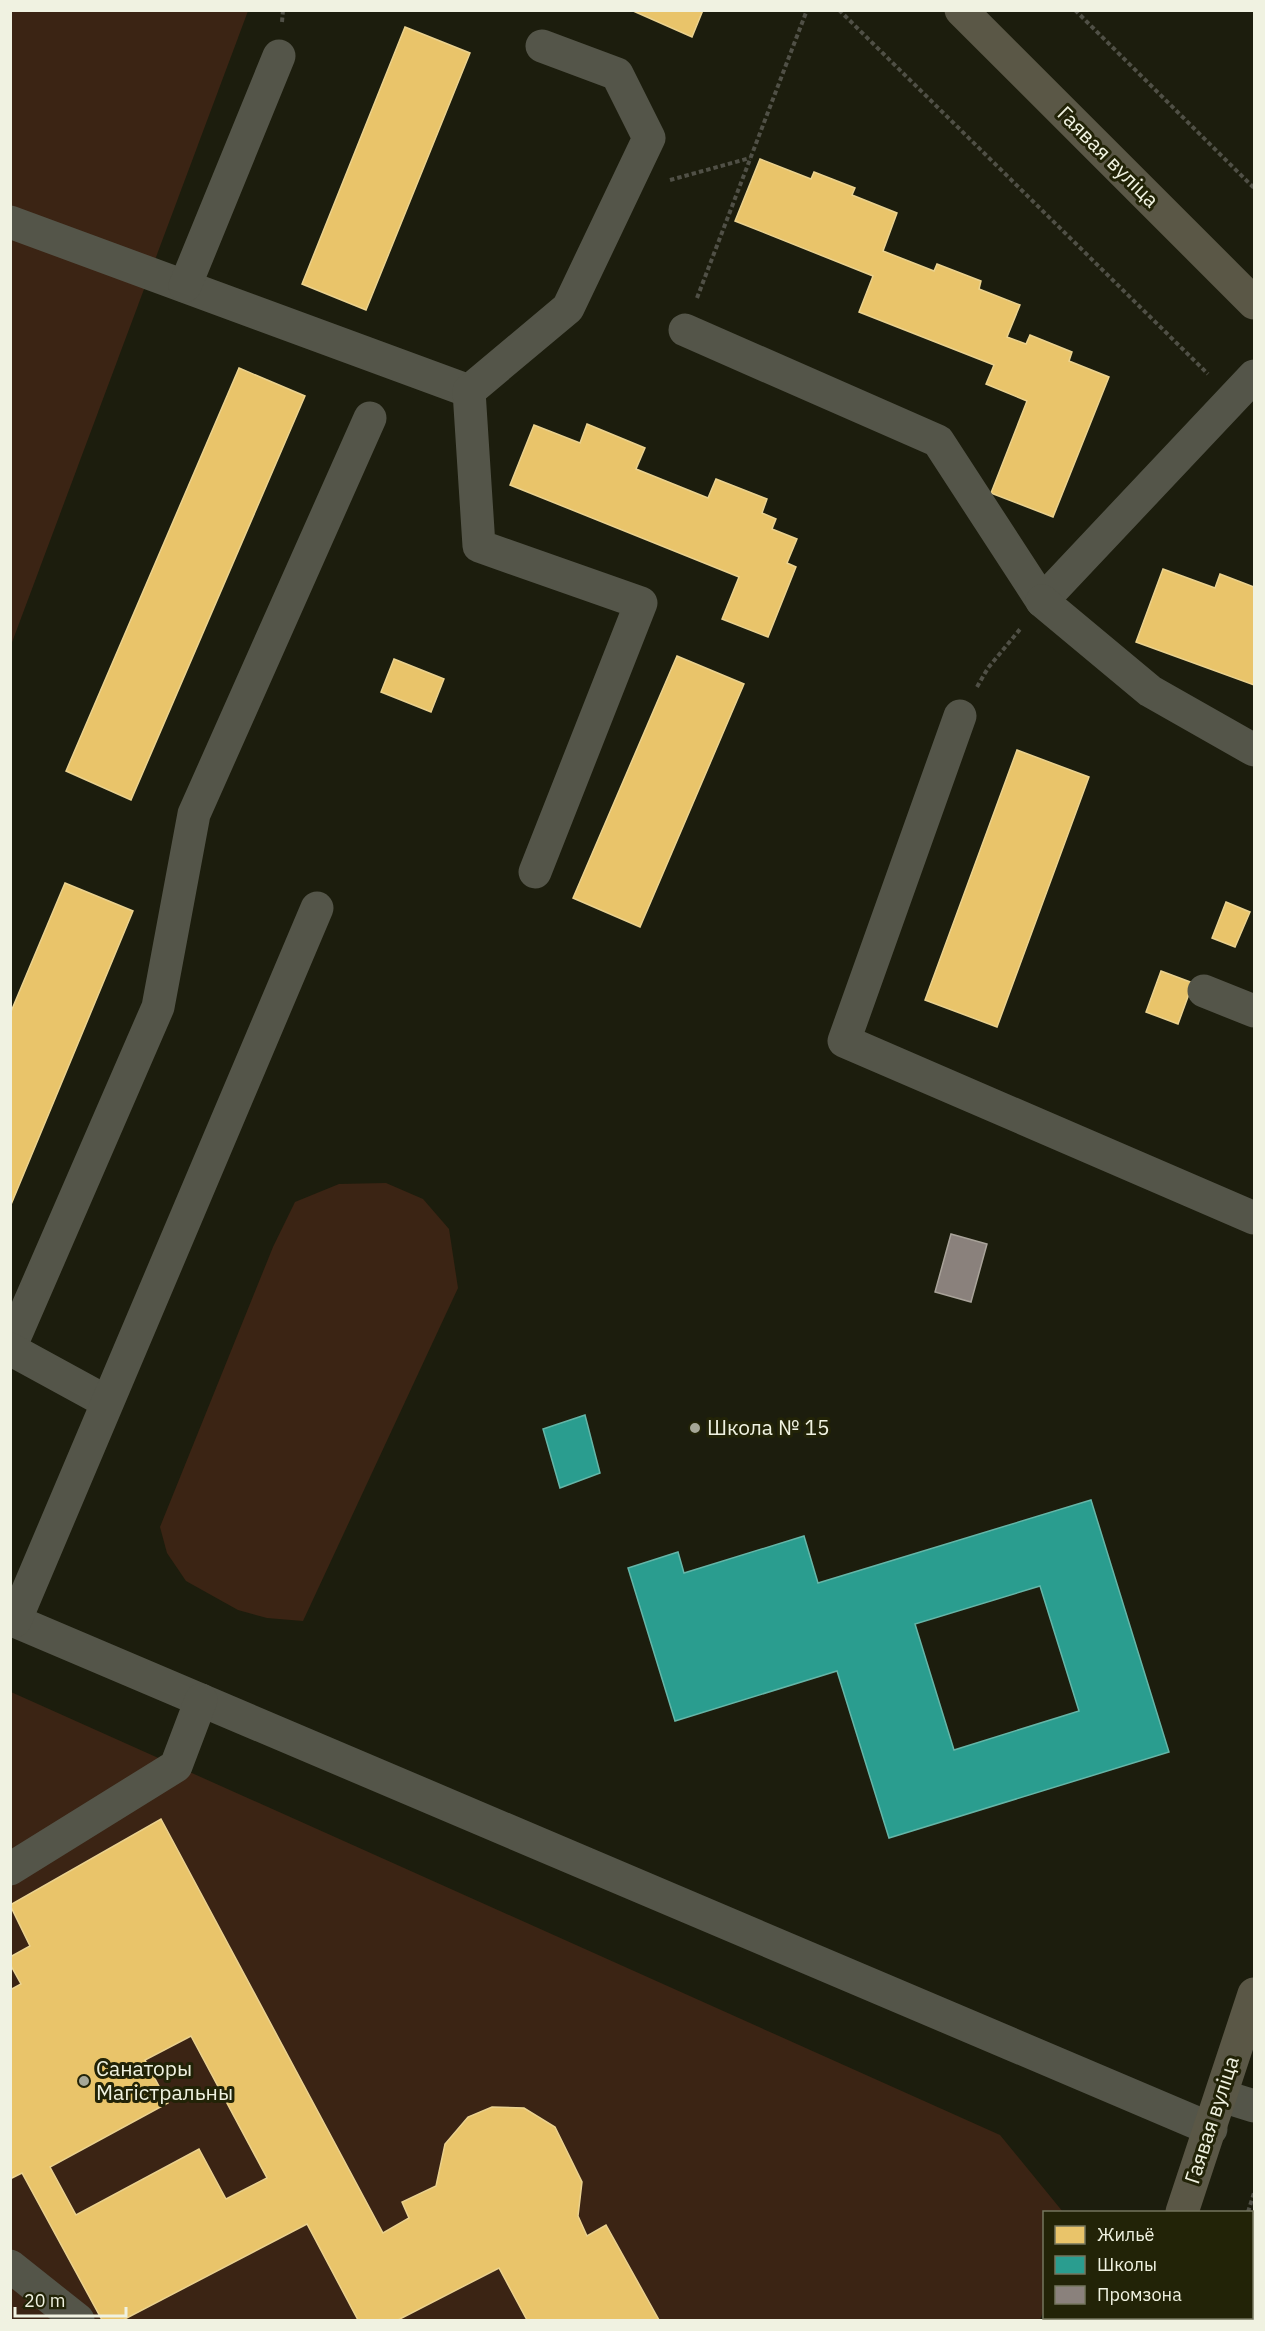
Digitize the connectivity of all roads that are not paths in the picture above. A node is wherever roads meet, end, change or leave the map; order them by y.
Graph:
1 (961, 10) edge
2 (542, 45) dead end
3 (279, 56) dead end
4 (10, 222) edge
5 (185, 286) junction
6 (1254, 303) edge
7 (685, 330) road end
8 (1244, 388) edge
9 (469, 391) junction
10 (370, 418) dead end
11 (1042, 602) junction
12 (960, 716) road end
13 (1254, 750) edge
14 (535, 872) dead end
15 (317, 908) dead end
16 (1203, 992) dead end
17 (1254, 1011) edge
18 (1254, 1218) edge
19 (10, 1349) edge
20 (107, 1402) junction
21 (13, 1620) edge
22 (201, 1700) junction
23 (10, 1869) edge
24 (1254, 1994) edge
25 (1222, 2096) junction
26 (1254, 2106) edge
27 (1210, 2129) junction
28 (1182, 2211) edge
29 (10, 2266) edge
30 (78, 2320) edge

1 - 6 main road, Гаявая вуліца
2 - 9 street
3 - 5 street
4 - 5 street
5 - 9 street
7 - 11 street
8 - 11 street
9 - 14 street
10 - 19 street
11 - 13 street
12 - 18 street
15 - 20 street
16 - 17 street
19 - 20 street
20 - 21 street
21 - 22 street
22 - 23 street
22 - 27 street
24 - 25 main road, Гаявая вуліца
25 - 26 street
25 - 27 main road, Гаявая вуліца
27 - 28 main road, Гаявая вуліца
29 - 30 street

